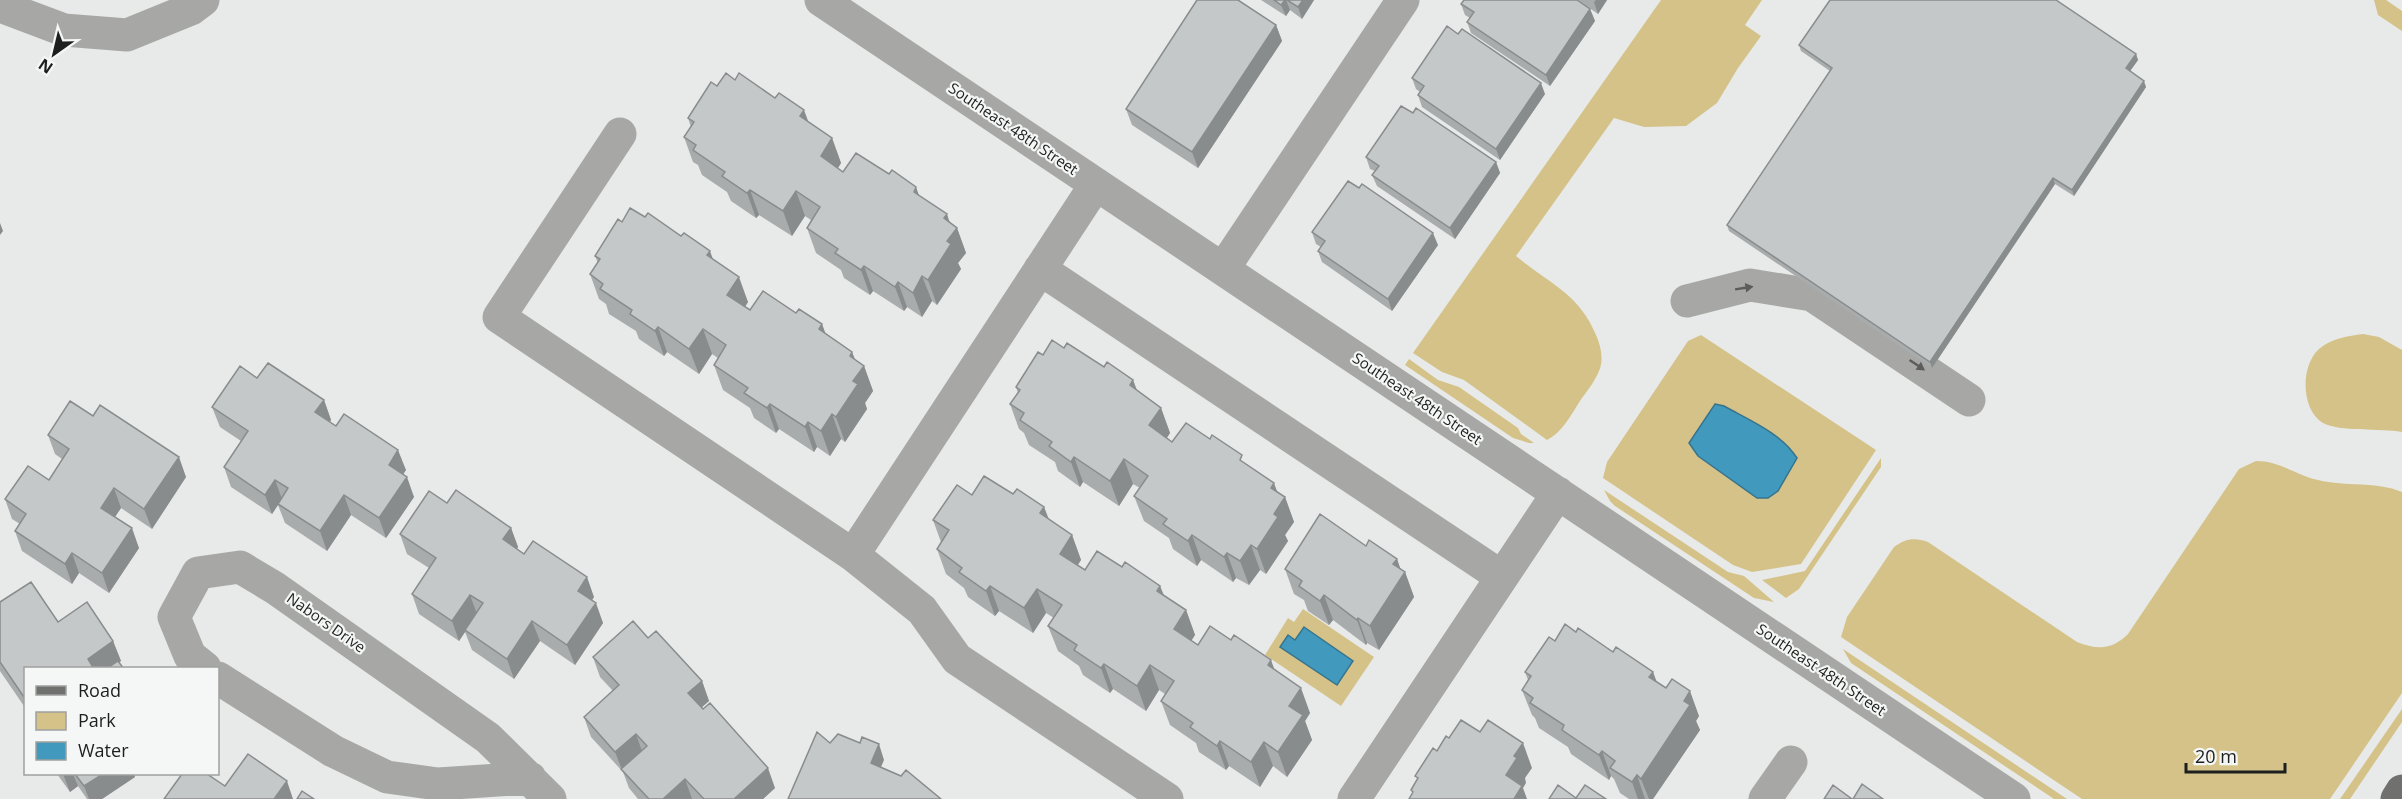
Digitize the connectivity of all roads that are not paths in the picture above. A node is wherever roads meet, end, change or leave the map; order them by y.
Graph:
1 (203, 0) edge
2 (821, 0) edge
3 (1403, 0) edge
4 (0, 6) edge
5 (620, 134) dead end
6 (1096, 184) junction
7 (1040, 269) junction
8 (1223, 269) junction
9 (1688, 301) dead end
10 (1969, 400) dead end
11 (1558, 494) junction
12 (853, 555) junction
13 (1502, 577) junction
14 (203, 667) edge
15 (219, 679) edge
16 (1791, 762) dead end
17 (540, 789) edge
18 (2402, 791) edge
19 (1167, 799) edge
20 (1354, 799) edge
21 (1765, 799) edge
22 (2014, 799) edge
23 (2397, 799) edge

1 - 4 street
2 - 6 street, Southeast 48th Street
3 - 8 street
5 - 12 street
6 - 7 street
6 - 8 street, Southeast 48th Street
7 - 12 street
7 - 13 street
8 - 11 street, Southeast 48th Street
9 -> 10 street
11 - 13 street
11 - 22 street, Southeast 48th Street
12 - 19 street
13 - 20 street
14 - 17 street, Nabors Drive
15 - 17 street, Nabors Drive
16 - 21 street
18 - 23 main road

